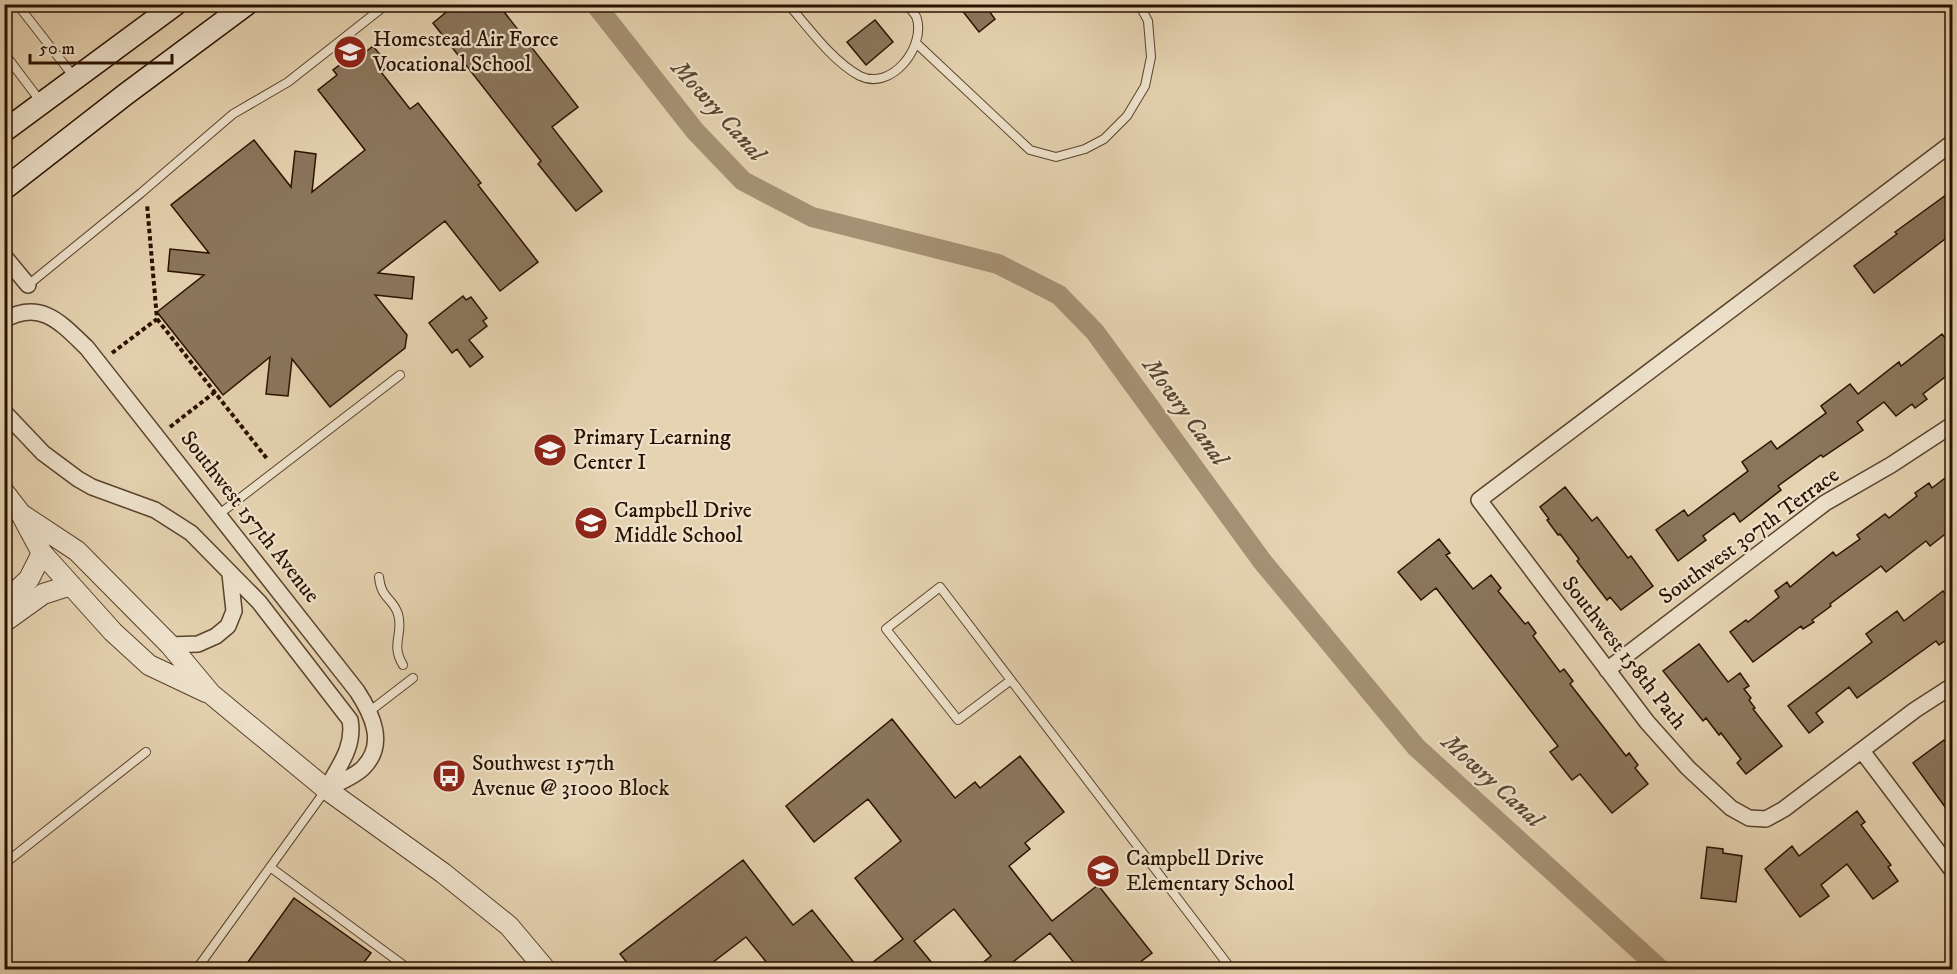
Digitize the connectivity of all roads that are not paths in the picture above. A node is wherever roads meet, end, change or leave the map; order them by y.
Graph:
1 (17, 4) edge
2 (176, 4) edge
3 (247, 4) edge
4 (387, 4) edge
5 (788, 4) edge
6 (906, 4) edge
7 (1139, 4) edge
8 (916, 42) junction
9 (4, 53) edge
10 (75, 78) junction
11 (42, 104) junction
12 (6, 133) edge
13 (1953, 143) edge
14 (4, 189) edge
15 (4, 256) edge
16 (27, 285) joint
17 (4, 320) edge
18 (400, 375) dead end
19 (4, 412) edge
20 (1953, 425) edge
21 (4, 492) edge
22 (21, 514) junction
23 (218, 515) junction
24 (42, 553) junction
25 (230, 574) junction
26 (379, 577) dead end
27 (71, 585) junction
28 (4, 603) edge
29 (4, 622) edge
30 (170, 645) junction
31 (403, 665) dead end
32 (1607, 670) junction
33 (413, 678) dead end
34 (1011, 680) junction
35 (1953, 686) edge
36 (211, 694) junction
37 (370, 711) junction
38 (1862, 751) junction
39 (146, 752) dead end
40 (327, 789) junction
41 (4, 864) edge
42 (270, 867) junction
43 (1953, 870) edge
44 (196, 969) edge
45 (410, 969) edge
46 (546, 969) edge
47 (1232, 969) edge

1 - 10 lane
2 - 10 main road
3 - 14 main road
4 - 16 lane
5 - 8 lane
6 - 8 lane
7 - 8 lane
9 - 11 lane
10 - 11 main road
11 - 12 main road
13 - 32 street, Southwest 158th Path
15 - 16 street
17 - 23 street, Southwest 157th Avenue
18 - 23 lane
19 - 25 street, Southwest 157th Avenue
20 - 32 street, Southwest 307th Terrace
21 - 22 street
22 - 24 street
22 - 30 street
23 - 37 street, Southwest 157th Avenue
24 - 27 street
24 - 28 street
25 - 30 street
25 - 40 street, Southwest 157th Avenue
26 - 31 lane
27 - 29 street
27 - 36 street
30 - 36 street
32 - 38 street, Southwest 158th Path
33 - 37 lane
34 - 34 lane
34 - 47 lane
35 - 38 street
36 - 40 street
37 - 40 street, Southwest 157th Avenue
38 - 43 street
39 - 41 lane
40 - 42 lane
40 - 46 street
42 - 44 lane
42 - 45 lane

